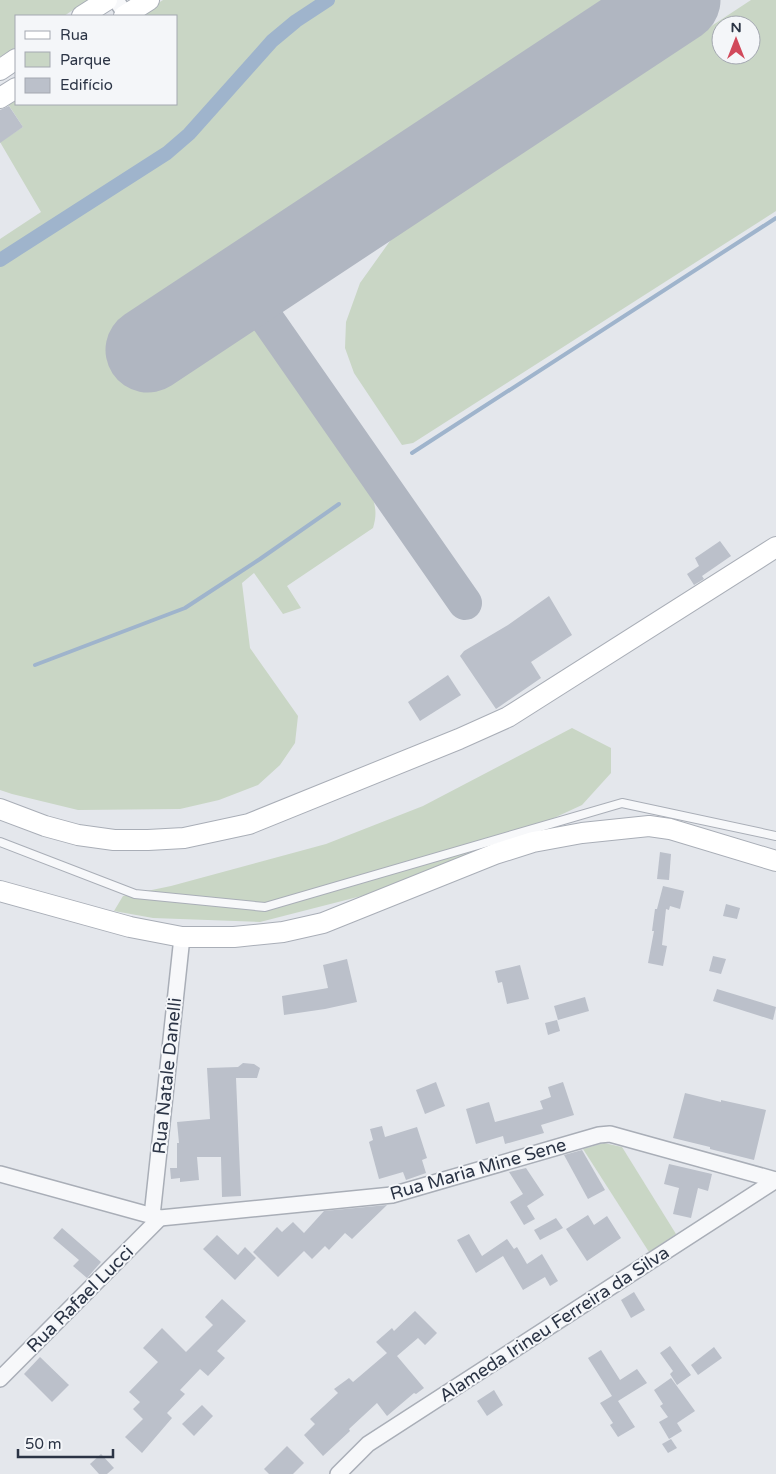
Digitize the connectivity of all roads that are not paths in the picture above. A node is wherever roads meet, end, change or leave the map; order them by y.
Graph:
1 (107, 0) edge
2 (149, 0) edge
3 (122, 10) edge
4 (84, 15) edge
5 (15, 60) edge
6 (0, 70) edge
7 (15, 89) edge
8 (0, 98) edge
9 (776, 547) edge
10 (0, 810) edge
11 (776, 836) edge
12 (0, 842) edge
13 (776, 861) edge
14 (0, 891) edge
15 (182, 937) junction
16 (0, 1174) edge
17 (776, 1180) edge
18 (156, 1217) junction
19 (0, 1379) edge
20 (338, 1474) edge

1 - 4 street
2 - 3 street
5 - 6 street
7 - 8 street
9 - 10 street
11 - 12 lane
13 - 15 street
14 - 15 street
15 - 18 street, Rua Natale Danelli
16 - 18 street, Rua Maria Mine Sene
17 - 18 street, Rua Maria Mine Sene
17 - 20 street, Alameda Irineu Ferreira da Silva
18 - 19 street, Rua Rafael Lucci

